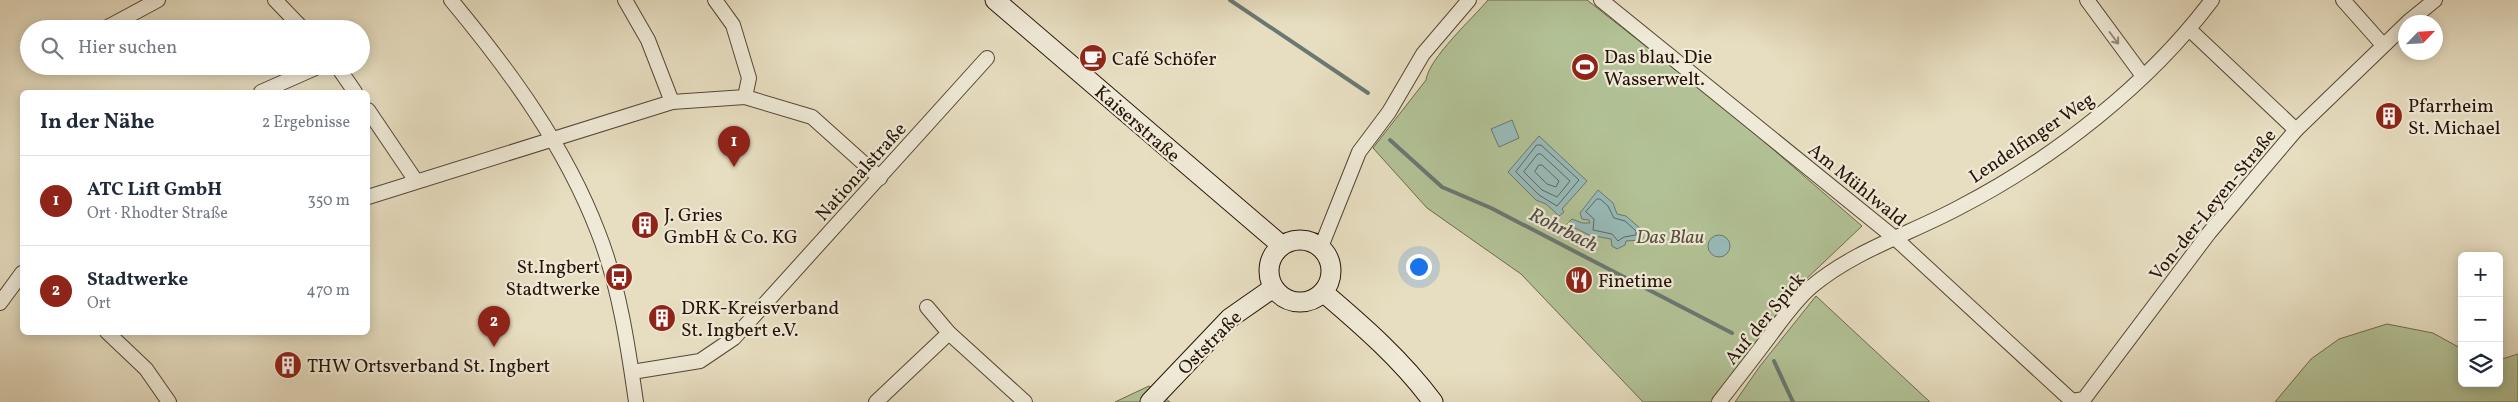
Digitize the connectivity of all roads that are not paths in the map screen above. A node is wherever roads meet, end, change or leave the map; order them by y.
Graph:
1 (158, 0) edge
2 (275, 0) edge
3 (451, 0) edge
4 (625, 0) edge
5 (715, 0) edge
6 (995, 0) edge
7 (1470, 0) edge
8 (1601, 0) edge
9 (2087, 0) edge
10 (2212, 0) edge
11 (2343, 0) edge
12 (2435, 0) edge
13 (2418, 15) edge
14 (121, 20) edge
15 (294, 20) edge
16 (2189, 28) junction
17 (2398, 32) edge
18 (2383, 45) junction
19 (987, 58) dead end
20 (300, 75) edge
21 (343, 75) edge
22 (2142, 76) junction
23 (266, 90) edge
24 (354, 90) edge
25 (745, 97) junction
26 (672, 102) junction
27 (370, 113) edge
28 (2296, 130) junction
29 (554, 140) junction
30 (880, 178) junction
31 (416, 181) junction
32 (370, 196) edge
33 (1896, 239) junction
34 (1281, 245) junction
35 (1321, 247) junction
36 (20, 276) edge
37 (1273, 288) junction
38 (1323, 292) junction
39 (0, 303) edge
40 (927, 307) dead end
41 (949, 333) junction
42 (110, 335) edge
43 (632, 372) junction
44 (2084, 399) joint
45 (169, 402) edge
46 (636, 402) edge
47 (876, 402) edge
48 (1025, 402) edge
49 (1150, 402) edge
50 (1433, 402) edge
51 (1720, 402) edge

1 - 14 street
2 - 15 street
3 - 29 street
4 - 26 street
5 - 25 street
6 - 34 main road, Kaiserstraße
7 - 35 street
8 - 33 street, Am Mühlwald
9 -> 22 street
10 - 16 street, Lendelfinger Weg
11 - 18 street
12 - 13 street, Von-der-Leyen-Straße
16 - 22 street, Lendelfinger Weg
16 - 28 street
17 - 18 street, Von-der-Leyen-Straße
18 - 28 street, Von-der-Leyen-Straße
19 - 30 street, Nationalstraße
20 - 23 street
21 - 24 street
22 - 33 street, Lendelfinger Weg
25 - 26 street
25 - 30 street
26 - 29 street
27 - 31 street
28 - 44 street, Von-der-Leyen-Straße
29 - 31 street
29 - 43 street
30 - 43 street, Nationalstraße
31 - 32 street
33 - 44 street, Am Mühlwald
33 - 51 street, Auf der Spick
34 - 35 main road
34 - 37 main road
35 - 38 main road
36 - 39 street
37 - 38 main road
37 - 49 main road, Oststraße
38 - 50 main road
40 - 41 street
41 - 47 street
41 - 48 street
42 - 45 street
43 - 46 street

